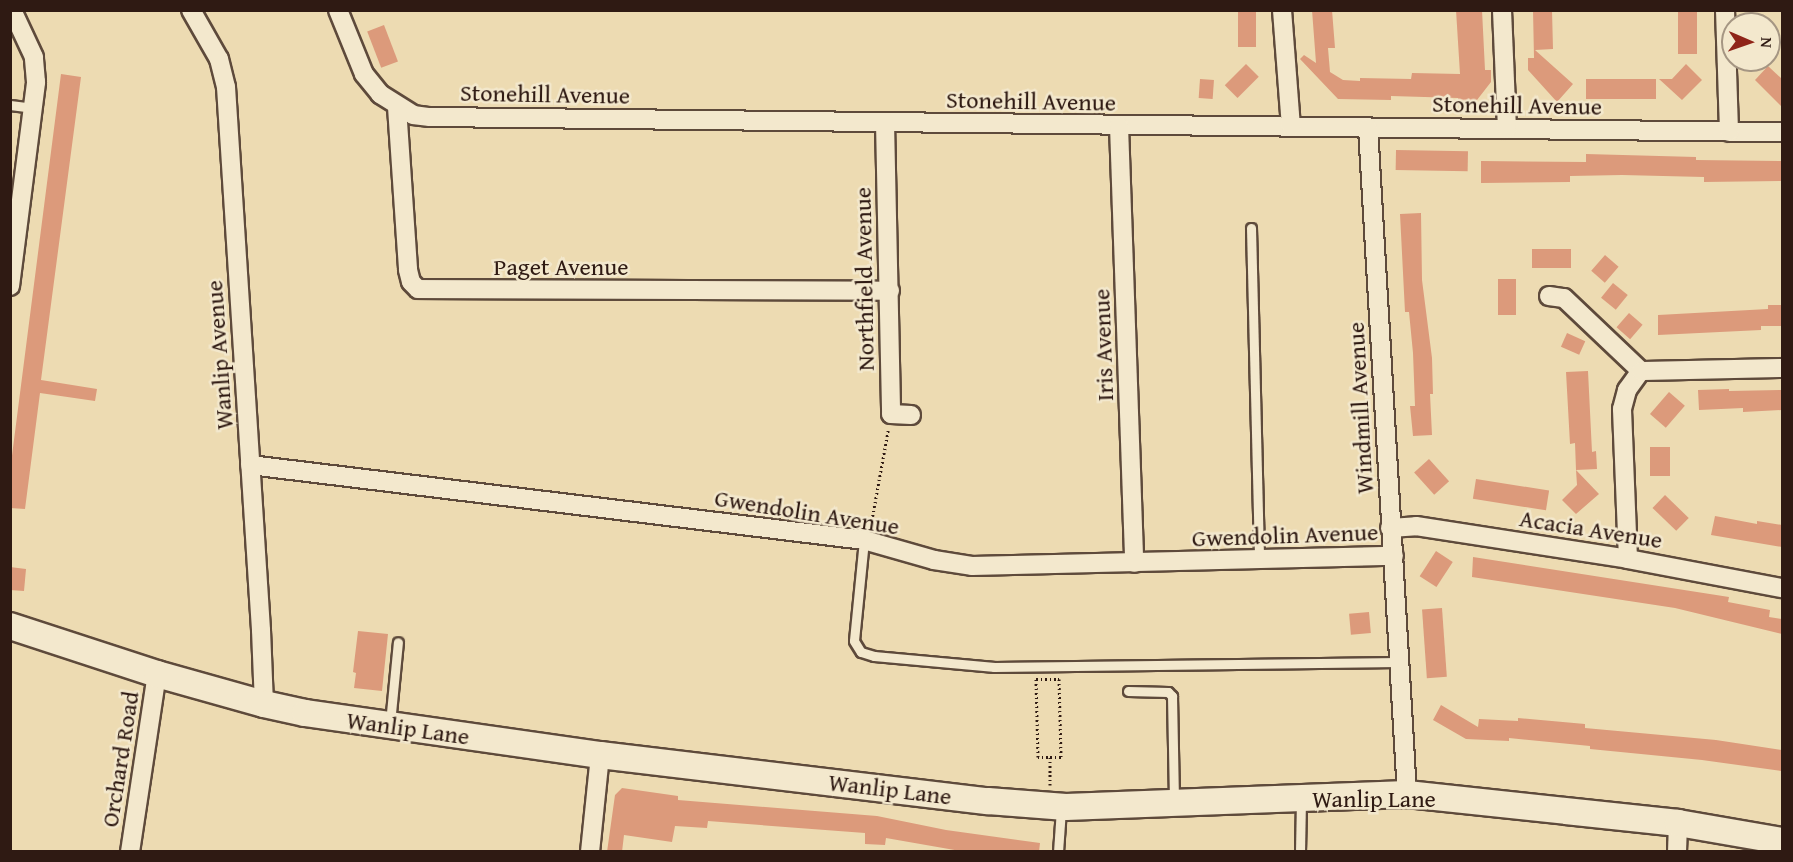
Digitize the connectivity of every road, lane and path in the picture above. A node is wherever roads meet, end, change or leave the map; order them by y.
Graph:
1 (12, 10) edge
2 (191, 10) edge
3 (338, 10) edge
4 (1282, 10) edge
5 (1502, 10) edge
6 (1725, 10) edge
7 (10, 105) edge
8 (397, 107) junction
9 (34, 108) junction
10 (885, 122) junction
11 (1119, 126) junction
12 (1290, 127) junction
13 (1368, 128) junction
14 (1507, 129) junction
15 (1729, 132) junction
16 (1782, 132) edge
17 (1251, 228) dead end
18 (10, 286) edge
19 (890, 291) junction
20 (1563, 296) dead end
21 (1782, 368) edge
22 (1641, 371) junction
23 (891, 414) junction
24 (911, 414) dead end
25 (250, 465) junction
26 (1390, 528) junction
27 (866, 541) junction
28 (1394, 556) junction
29 (1628, 559) junction
30 (1259, 560) junction
31 (1134, 563) junction
32 (1782, 588) edge
33 (10, 626) edge
34 (398, 642) dead end
35 (1399, 662) junction
36 (157, 674) junction
37 (1128, 691) dead end
38 (264, 704) junction
39 (389, 726) junction
40 (600, 755) junction
41 (1050, 757) junction
42 (1407, 794) junction
43 (1300, 798) junction
44 (1174, 805) junction
45 (1056, 807) junction
46 (1677, 823) junction
47 (1782, 841) edge
48 (130, 852) edge
49 (590, 852) edge
50 (1058, 852) edge
51 (1300, 852) edge
52 (1677, 852) edge

1 - 9 street
2 - 25 street, Wanlip Avenue
3 - 8 street, Stonehill Avenue
4 - 12 street
5 - 14 street
6 - 15 street
7 - 9 lane
8 - 10 street, Stonehill Avenue
8 - 19 street, Paget Avenue
9 - 18 street
10 - 11 street, Stonehill Avenue
10 - 19 street, Northfield Avenue
11 - 12 street, Stonehill Avenue
11 - 31 street, Iris Avenue
12 - 13 street, Stonehill Avenue
13 - 14 street, Stonehill Avenue
13 - 26 street, Windmill Avenue
14 - 15 street, Stonehill Avenue
15 - 16 street, Stonehill Avenue
17 - 30 lane
19 - 23 street, Northfield Avenue
20 - 22 street
21 - 22 street
22 - 29 street
23 - 24 street
23 - 27 path
25 - 27 street, Gwendolin Avenue
25 - 38 street, Wanlip Avenue
26 - 28 street, Windmill Avenue
26 - 29 street, Acacia Avenue
27 - 31 street, Gwendolin Avenue
27 - 35 lane
28 - 30 street, Gwendolin Avenue
28 - 35 street, Windmill Avenue
29 - 32 street, Acacia Avenue
30 - 31 street, Gwendolin Avenue
33 - 36 street, Wanlip Lane
34 - 39 lane
35 - 42 street, Windmill Avenue
36 - 38 street, Wanlip Lane
36 - 48 street, Orchard Road
37 - 44 lane
38 - 39 street, Wanlip Lane
39 - 40 street, Wanlip Lane
40 - 45 street, Wanlip Lane
40 - 49 street
41 - 41 path
41 - 45 path
42 - 43 street, Wanlip Lane
42 - 46 street, Wanlip Lane
43 - 44 street, Wanlip Lane
43 - 51 lane
44 - 45 street, Wanlip Lane
45 - 50 lane
46 - 47 street, Wanlip Lane
46 - 52 street

